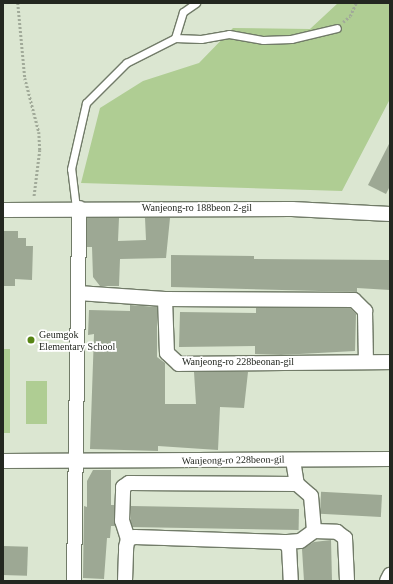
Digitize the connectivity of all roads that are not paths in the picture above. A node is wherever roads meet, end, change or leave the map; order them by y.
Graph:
1 (196, 3) edge
2 (337, 28) road end
3 (175, 38) junction
4 (77, 208) junction
5 (3, 210) edge
6 (390, 214) edge
7 (78, 293) junction
8 (165, 299) junction
9 (366, 362) junction
10 (390, 362) edge
11 (390, 459) edge
12 (293, 460) junction
13 (3, 461) edge
14 (76, 462) junction
15 (297, 484) junction
16 (314, 531) junction
17 (128, 539) junction
18 (284, 542) junction
19 (390, 575) edge
20 (74, 581) edge
21 (125, 581) edge
22 (291, 581) edge
23 (346, 581) edge
24 (387, 581) edge

1 - 3 lane
2 - 3 lane
3 - 4 lane
4 - 5 street, Wanjeong-ro 188beon 2-gil
4 - 6 street, Wanjeong-ro 188beon 2-gil
4 - 7 street
7 - 8 street
7 - 14 street
8 - 9 street
8 - 9 street, Wanjeong-ro 228beonan-gil
9 - 10 street, Wanjeong-ro 228beonan-gil
11 - 12 street, Wanjeong-ro 228beon-gil
12 - 14 street, Wanjeong-ro 228beon-gil
12 - 15 street
13 - 14 street, Wanjeong-ro 228beon-gil
14 - 20 street
15 - 16 street
15 - 17 street
16 - 18 street
16 - 23 street
17 - 18 street
17 - 21 street
18 - 22 street
19 - 24 street

